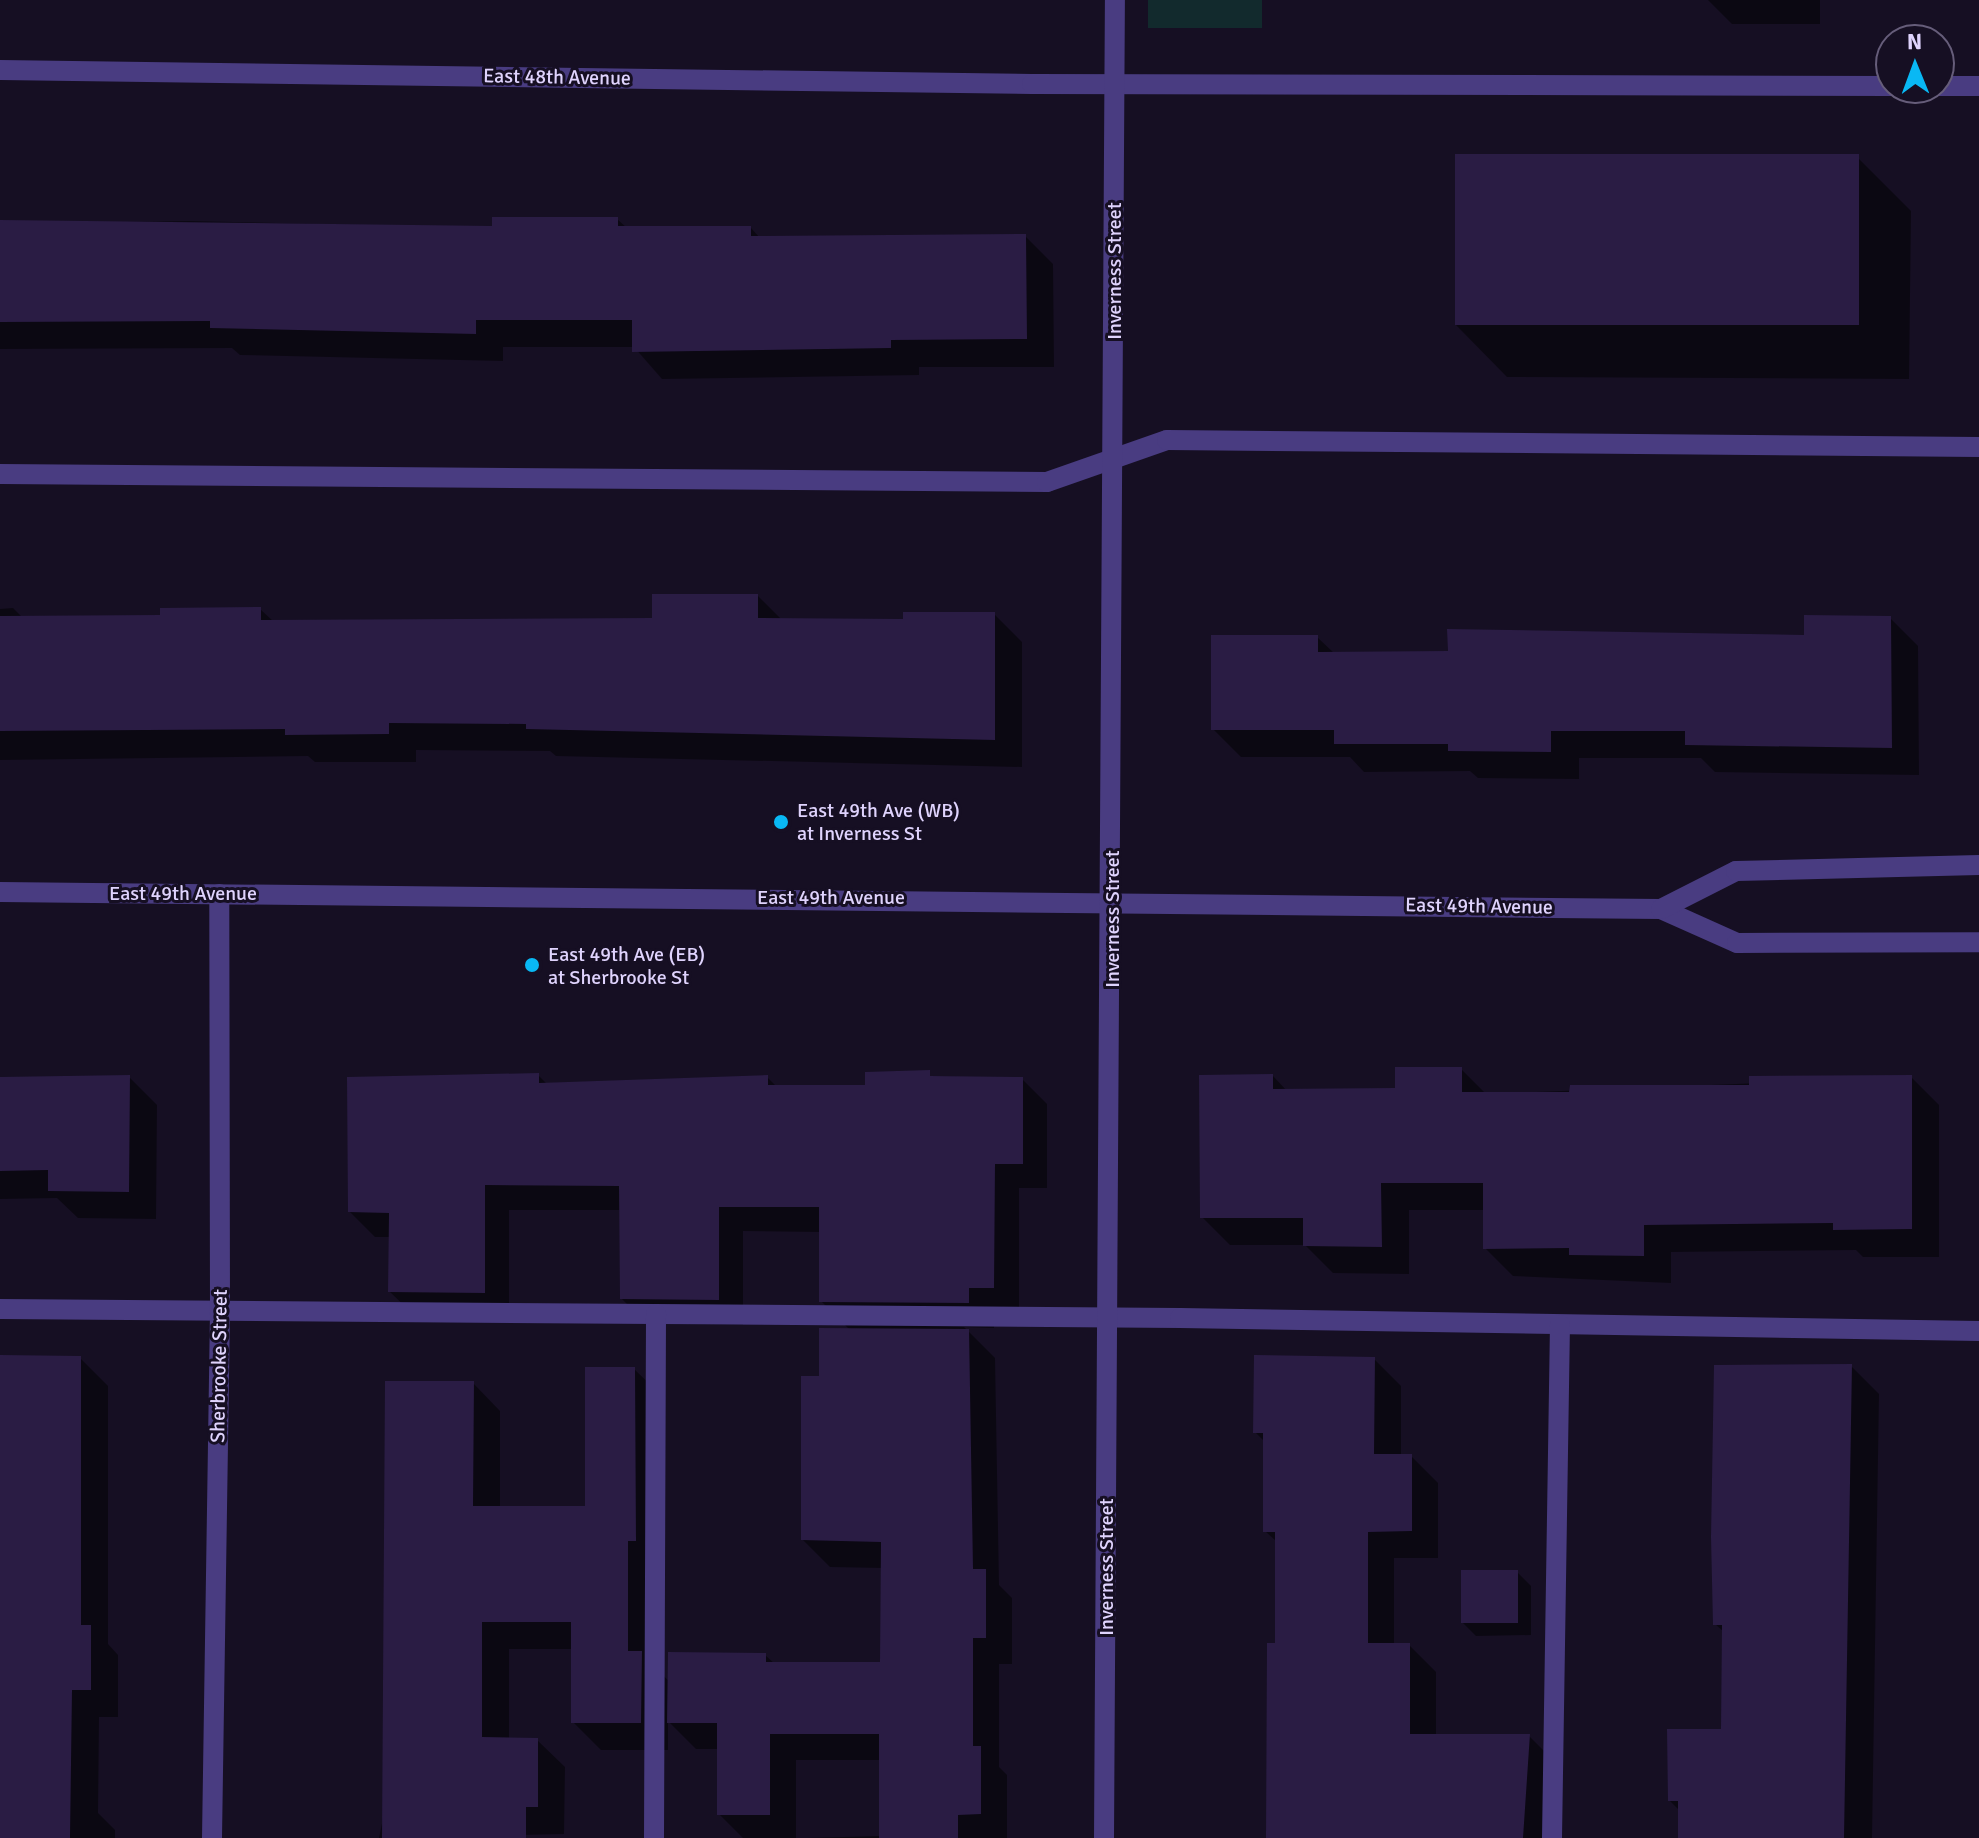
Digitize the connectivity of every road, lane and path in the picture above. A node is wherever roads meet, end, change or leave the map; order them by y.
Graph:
1 (1115, 0) edge
2 (0, 70) edge
3 (1114, 84) junction
4 (1875, 86) edge
5 (1955, 86) edge
6 (1979, 86) edge
7 (1979, 447) edge
8 (1114, 459) junction
9 (0, 474) edge
10 (1979, 865) edge
11 (0, 892) edge
12 (219, 894) junction
13 (1113, 900) junction
14 (1661, 909) junction
15 (1979, 942) edge
16 (0, 1309) edge
17 (220, 1311) junction
18 (656, 1314) junction
19 (1108, 1317) junction
20 (1560, 1325) junction
21 (1979, 1331) edge
22 (212, 1838) edge
23 (654, 1838) edge
24 (1104, 1838) edge
25 (1552, 1838) edge

1 - 3 street, Inverness Street
2 - 3 street, East 48th Avenue
3 - 4 street, East 48th Avenue
3 - 8 street, Inverness Street
5 - 6 street
7 - 8 street
8 - 9 street
8 - 13 street, Inverness Street
10 - 14 street, East 49th Avenue
11 - 12 street, East 49th Avenue
12 - 13 street, East 49th Avenue
12 - 17 street, Sherbrooke Street
13 - 14 street, East 49th Avenue
13 - 19 street, Inverness Street
14 - 15 street, East 49th Avenue
16 - 17 street
17 - 18 street
17 - 22 street, Sherbrooke Street
18 - 19 street
18 - 23 street
19 - 20 street
19 - 24 street, Inverness Street
20 - 21 street
20 - 25 street

